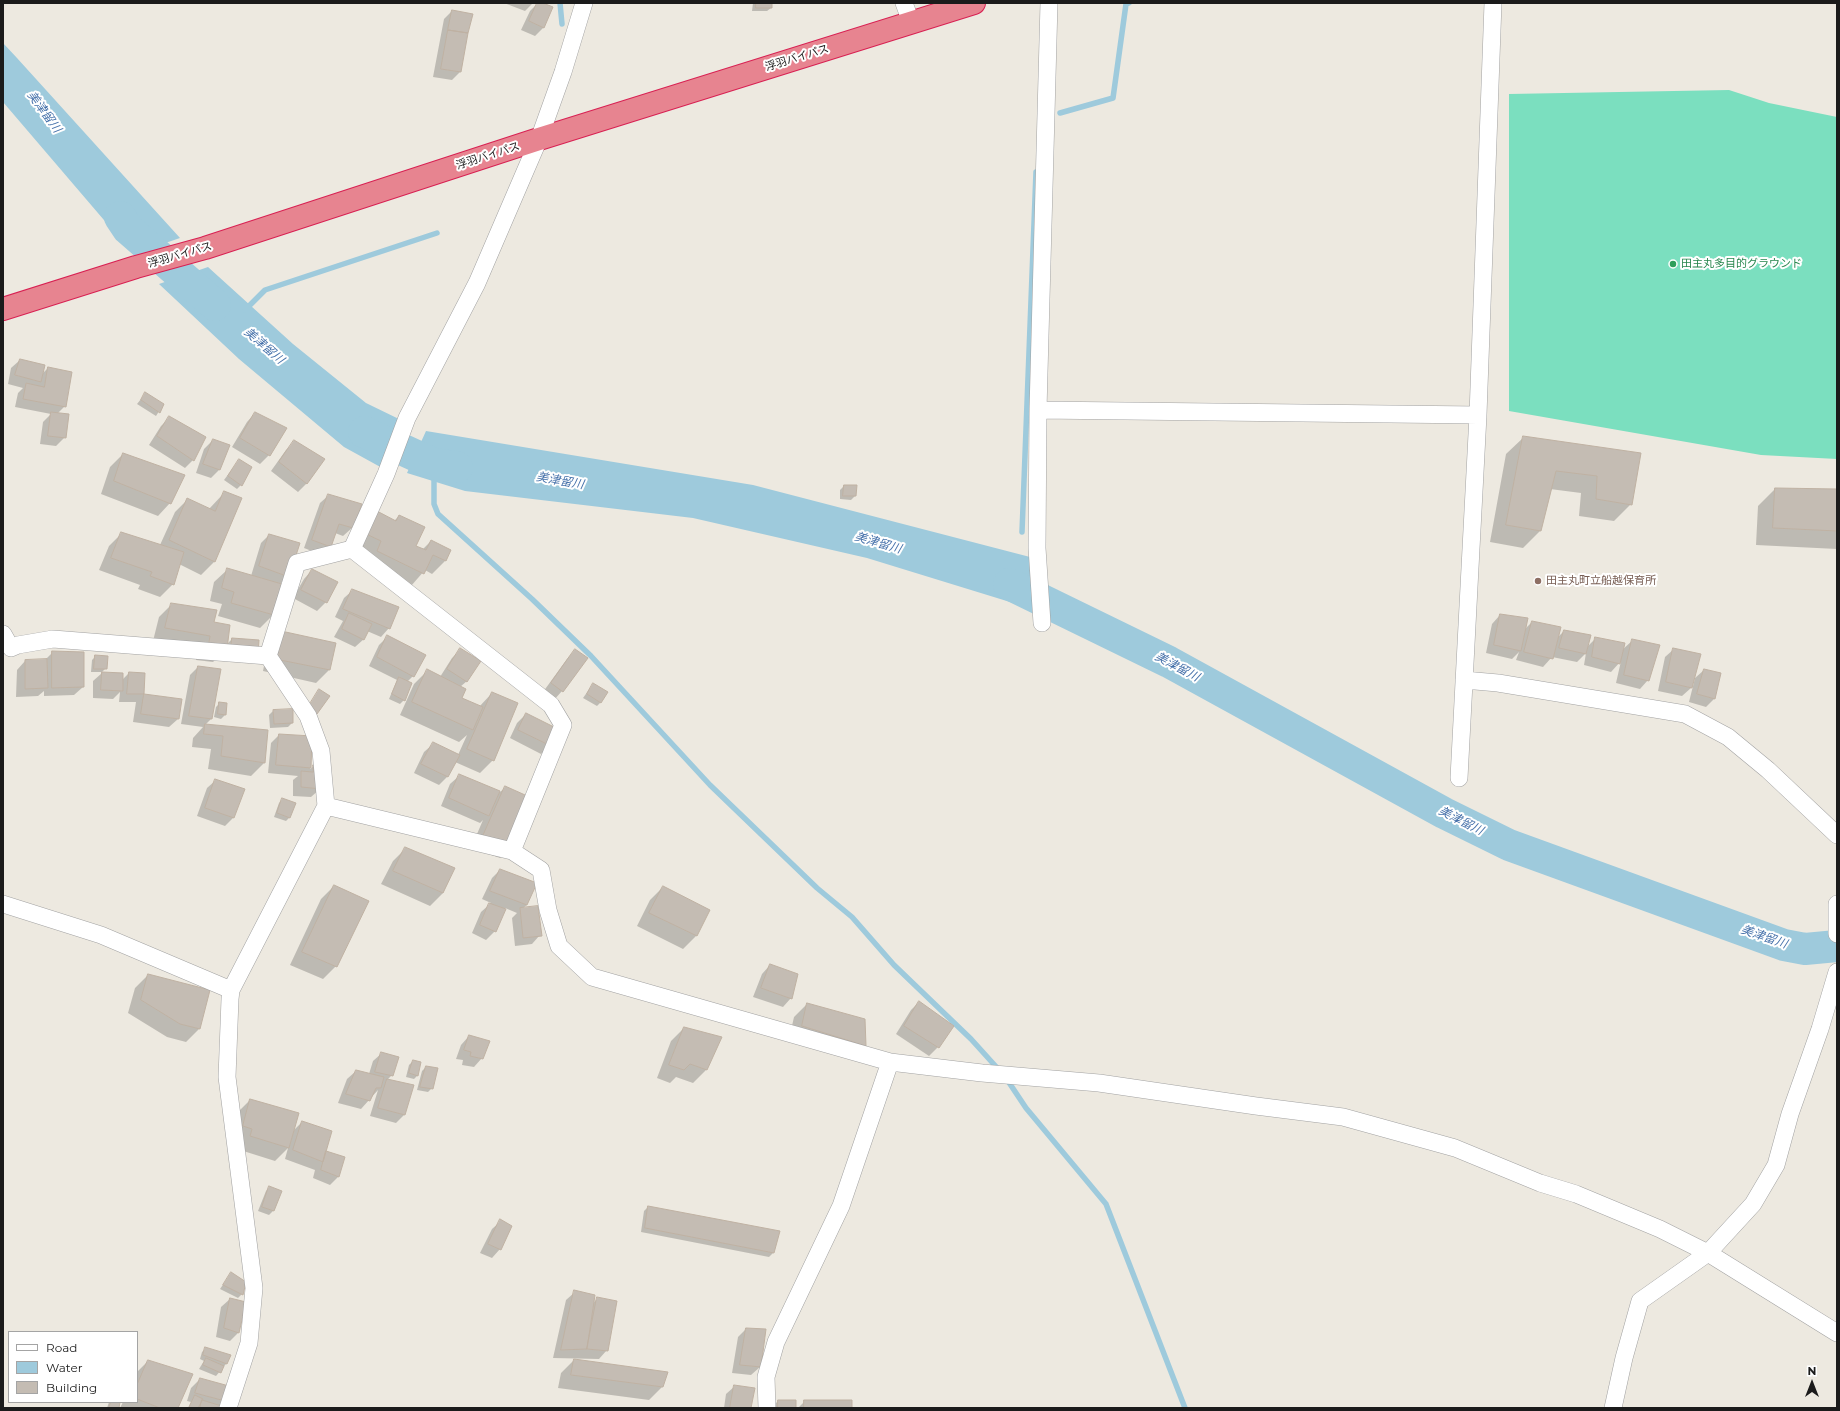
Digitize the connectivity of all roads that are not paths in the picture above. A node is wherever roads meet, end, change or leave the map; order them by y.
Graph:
1 (584, 3) edge
2 (974, 3) edge
3 (1049, 3) edge
4 (1493, 3) edge
5 (907, 12) edge
6 (539, 139) junction
7 (3, 309) edge
8 (1038, 410) junction
9 (1478, 415) junction
10 (352, 549) junction
11 (1042, 623) dead end
12 (3, 634) edge
13 (268, 656) junction
14 (1464, 680) junction
15 (1459, 778) dead end
16 (326, 806) junction
17 (1837, 835) edge
18 (512, 851) junction
19 (3, 904) edge
20 (1837, 905) edge
21 (1837, 934) edge
22 (1837, 972) edge
23 (232, 990) junction
24 (890, 1062) junction
25 (1708, 1254) junction
26 (1837, 1333) edge
27 (228, 1408) edge
28 (767, 1408) edge
29 (1613, 1408) edge

1 - 6 street
2 - 5 highway, 浮羽バイパス
3 - 8 street
4 - 9 street
5 - 6 highway, 浮羽バイパス
6 - 7 highway, 浮羽バイパス
6 - 10 street
8 - 9 street
8 - 11 street
9 - 14 street
10 - 13 street
10 - 18 street
12 - 13 street
13 - 16 street
14 - 15 street
14 - 17 street
16 - 18 street
16 - 23 street
18 - 24 street
19 - 23 street
20 - 21 street
22 - 25 street
23 - 27 street
24 - 25 street
24 - 28 street
25 - 26 street
25 - 29 street

